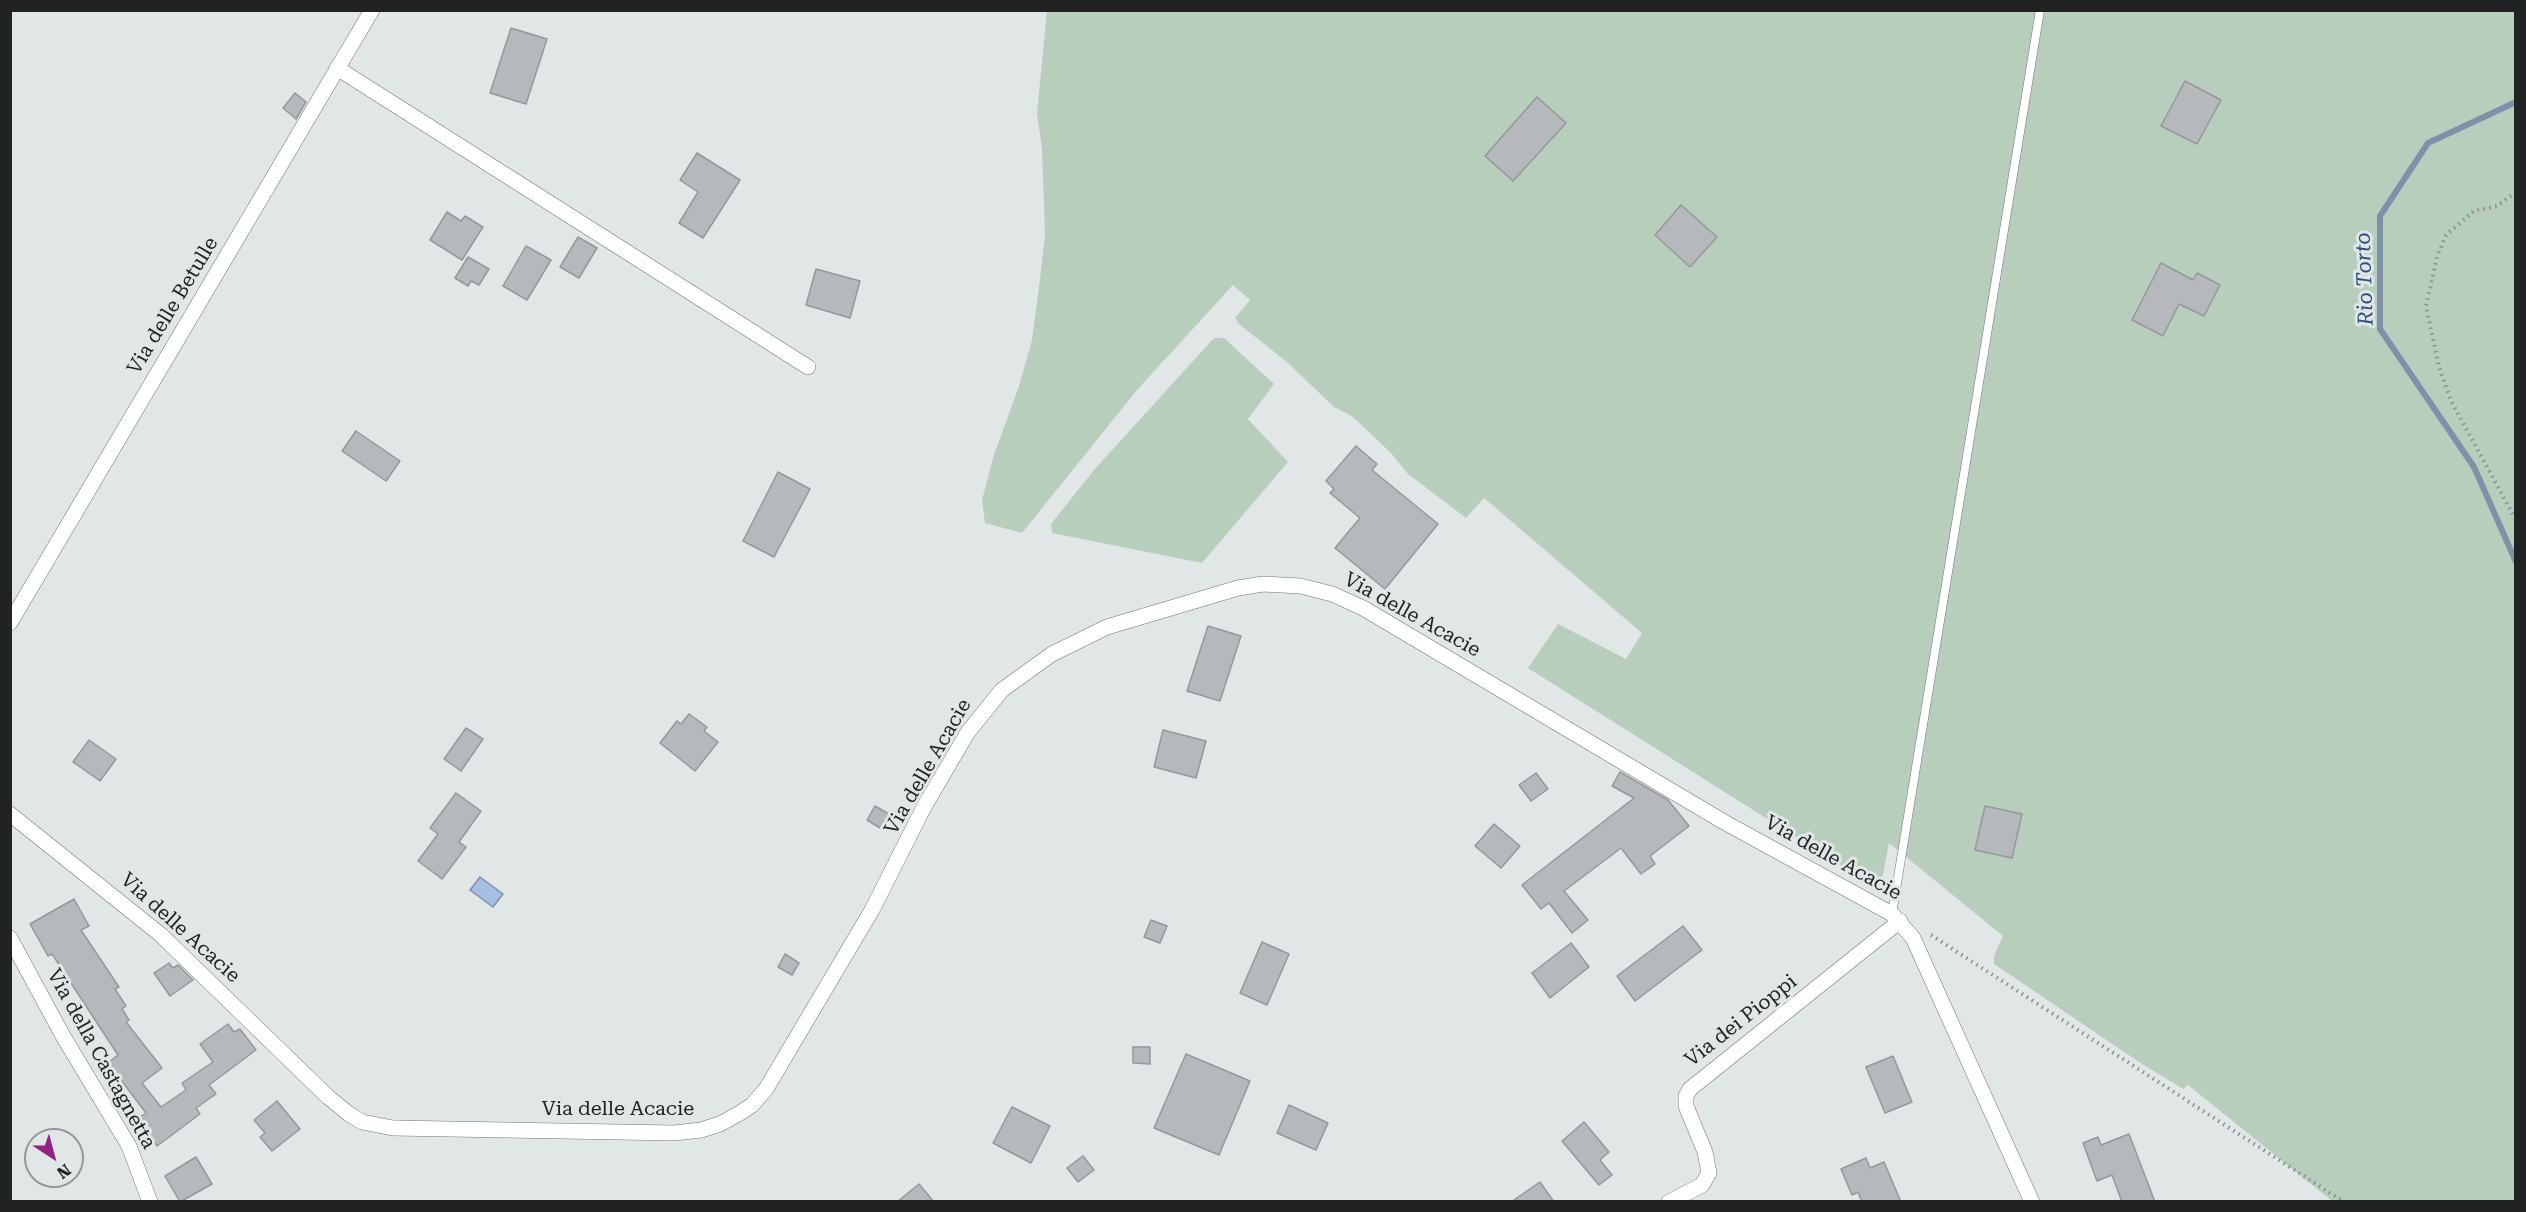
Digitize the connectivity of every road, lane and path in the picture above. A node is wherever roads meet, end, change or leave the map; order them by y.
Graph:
1 (372, 10) edge
2 (2040, 10) edge
3 (337, 68) junction
4 (2516, 192) edge
5 (808, 367) dead end
6 (2516, 520) edge
7 (10, 623) edge
8 (10, 814) edge
9 (1896, 917) junction
10 (1924, 931) dead end
11 (10, 938) edge
12 (150, 1202) edge
13 (1669, 1202) edge
14 (2032, 1202) edge
15 (2344, 1202) edge

1 - 3 street, Via delle Betulle
2 - 9 lane
3 - 5 street
3 - 7 street, Via delle Betulle
4 - 6 path
8 - 9 street, Via delle Acacie
9 - 13 street, Via dei Pioppi
9 - 14 street, Via delle Acacie
10 - 15 path
11 - 12 street, Via della Castagnetta

